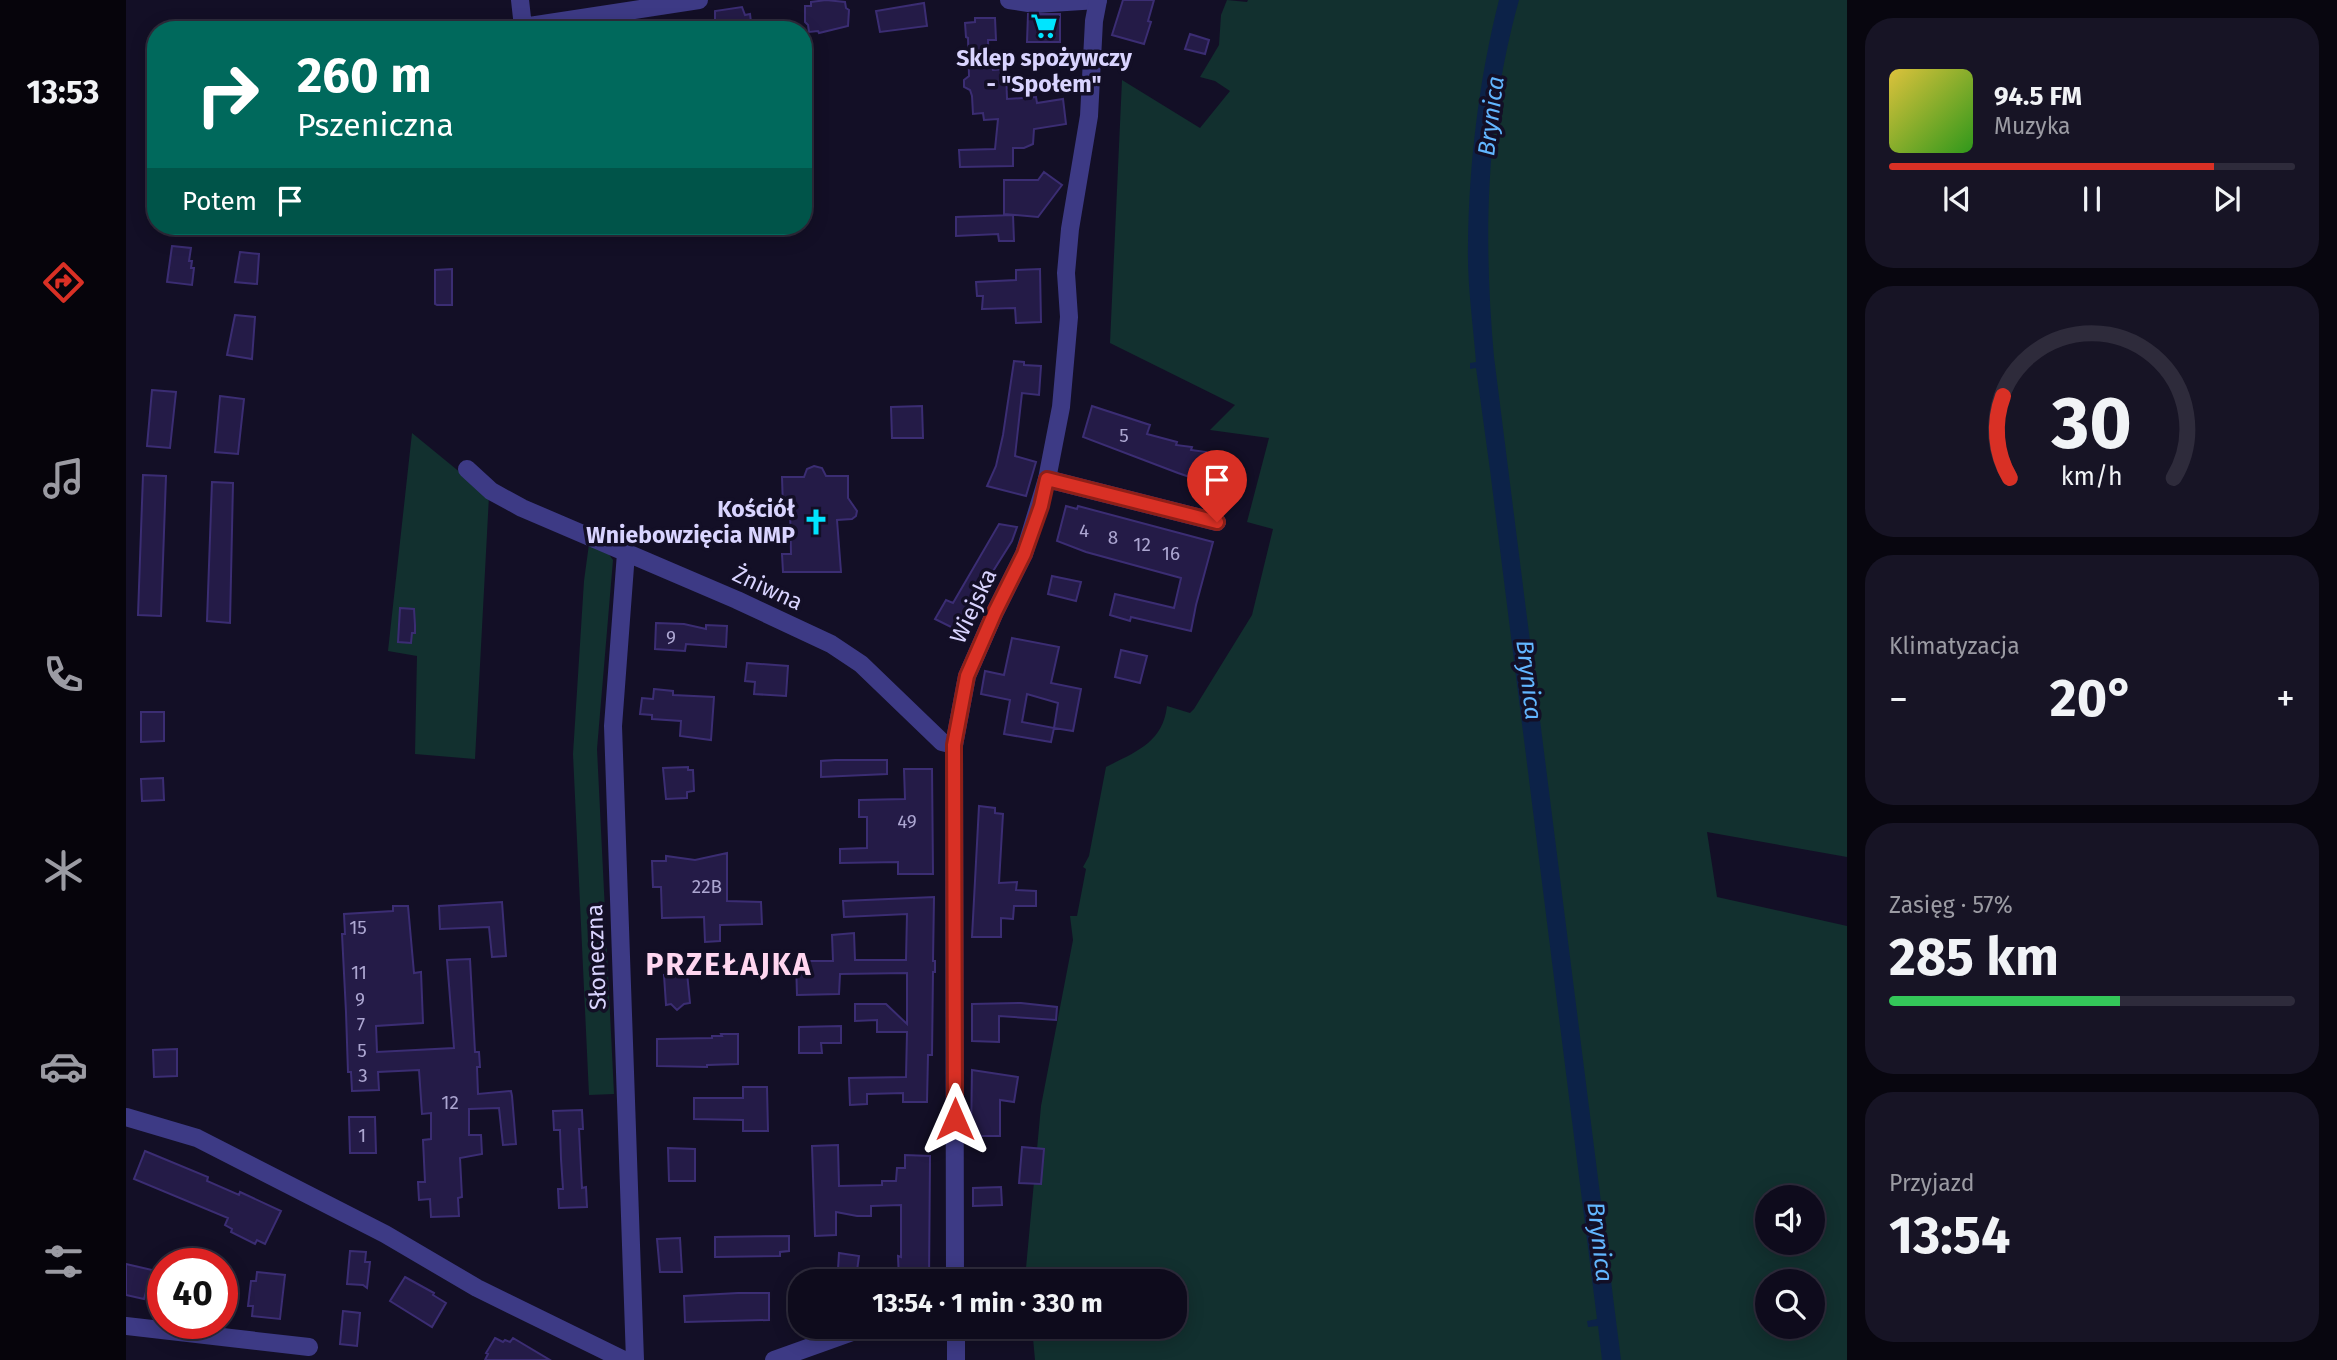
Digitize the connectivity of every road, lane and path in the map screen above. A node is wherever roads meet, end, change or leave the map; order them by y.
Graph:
1 (520, 0) edge
2 (699, 0) edge
3 (1009, 0) edge
4 (1098, 0) edge
5 (522, 21) edge
6 (562, 21) edge
7 (467, 469) dead end
8 (1047, 479) junction
9 (1217, 522) dead end
10 (626, 553) junction
11 (954, 745) junction
12 (126, 1117) edge
13 (956, 1269) edge
14 (126, 1326) edge
15 (833, 1339) edge
16 (956, 1339) edge
17 (309, 1346) dead end
18 (624, 1360) edge
19 (635, 1360) edge
20 (775, 1360) edge
21 (956, 1360) edge

1 - 5 street
2 - 6 street
3 - 4 street
4 - 8 street, Wiejska
7 - 10 street, Żniwna
8 - 9 street
8 - 11 street, Wiejska
10 - 11 street, Żniwna
10 - 19 street, Słoneczna
11 - 13 street, Wiejska
12 - 18 street
14 - 17 street
15 - 20 street
16 - 21 street

